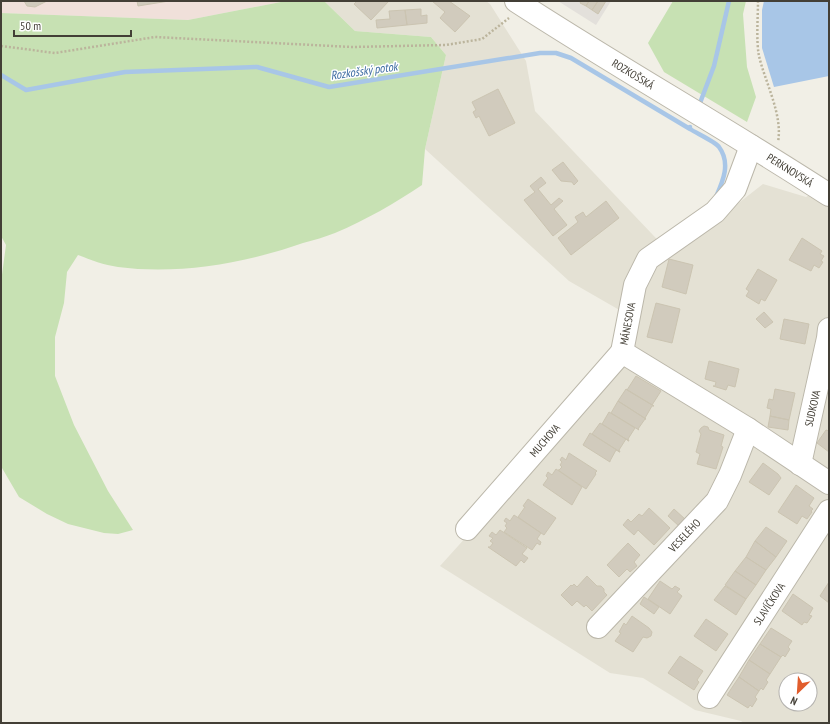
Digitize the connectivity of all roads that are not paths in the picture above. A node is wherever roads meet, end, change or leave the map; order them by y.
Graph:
1 (516, 9) edge
2 (752, 146) junction
3 (829, 195) edge
4 (829, 328) edge
5 (622, 352) junction
6 (748, 429) junction
7 (800, 464) junction
8 (829, 483) edge
9 (829, 511) edge
10 (467, 529) dead end
11 (598, 627) dead end
12 (709, 697) dead end

1 - 2 street, ROZKOŠSKÁ
2 - 3 street, PERKNOVSKÁ
2 - 5 street, MÁNESOVA
4 - 7 street, SUDKOVA
5 - 6 street, MÁNESOVA
5 - 10 street, MUCHOVA
6 - 7 street, MÁNESOVA
6 - 11 street, VESELÉHO
7 - 8 street, MÁNESOVA
9 - 12 street, SLAVÍČKOVA

